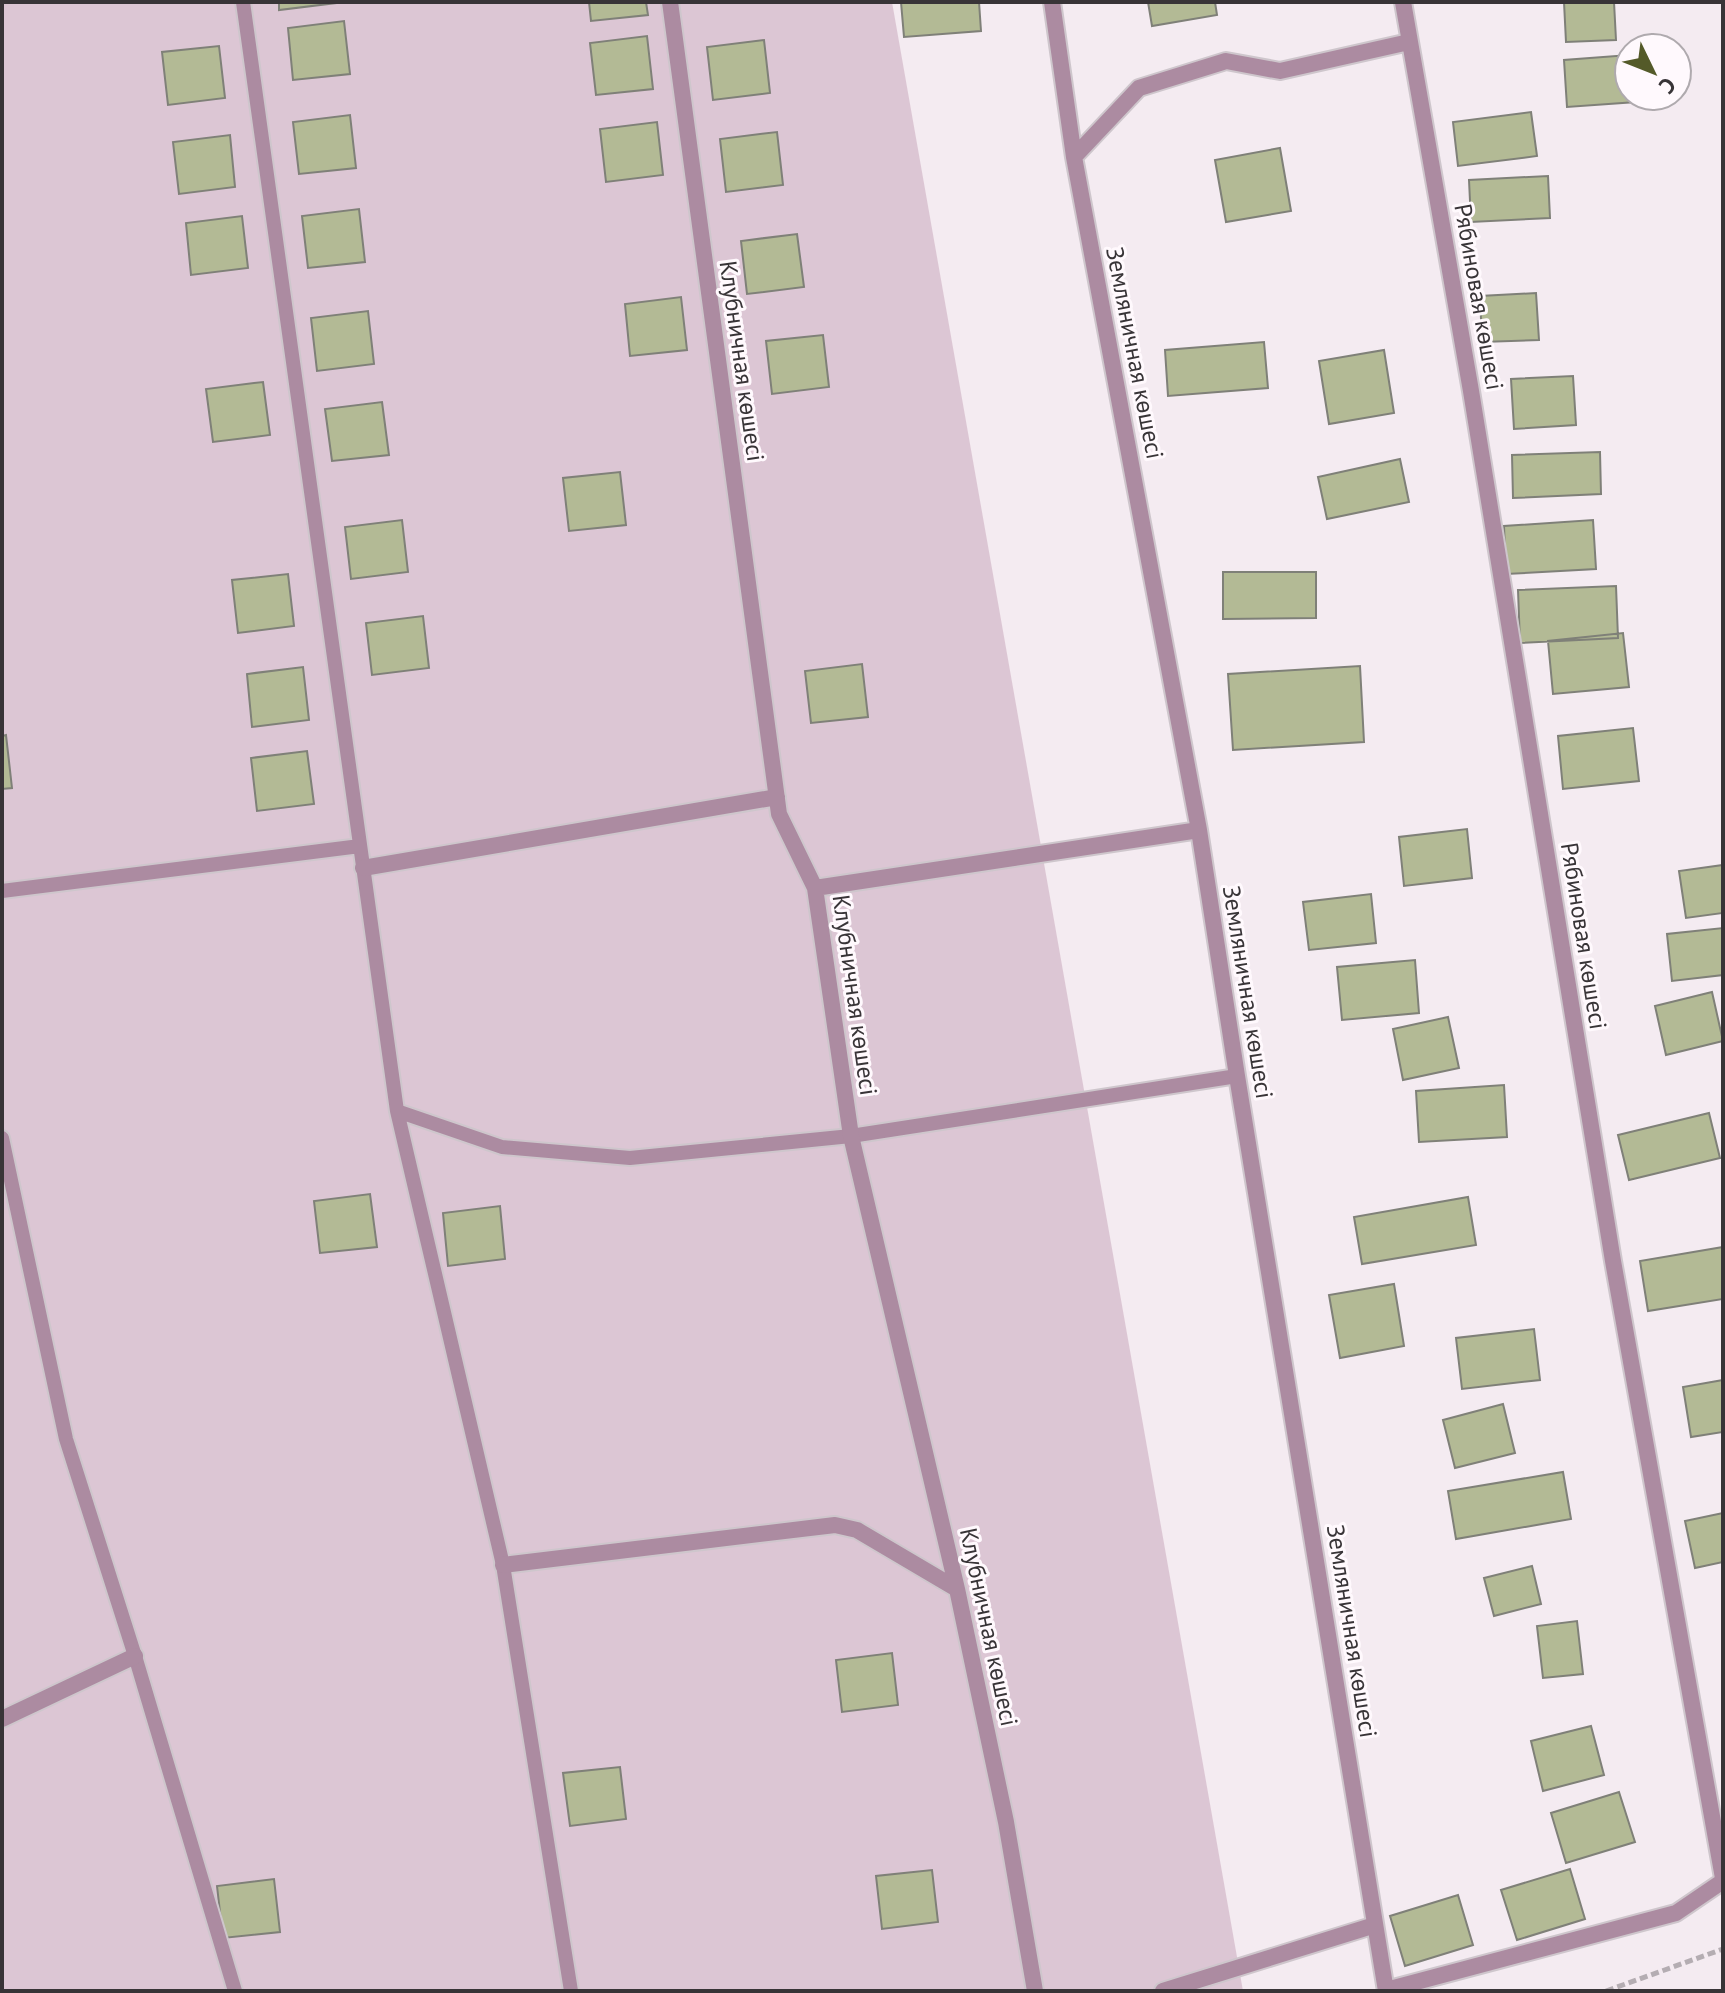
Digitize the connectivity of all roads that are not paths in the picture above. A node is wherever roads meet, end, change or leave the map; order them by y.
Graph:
1 (243, 2) edge
2 (670, 2) edge
3 (1052, 2) edge
4 (1403, 2) edge
5 (1409, 42) junction
6 (1074, 157) junction
7 (777, 797) junction
8 (1199, 830) junction
9 (360, 846) junction
10 (363, 868) junction
11 (815, 888) junction
12 (2, 891) edge
13 (1237, 1076) junction
14 (397, 1111) junction
15 (851, 1136) junction
16 (2, 1138) edge
17 (503, 1565) junction
18 (957, 1589) junction
19 (135, 1656) junction
20 (2, 1719) edge
21 (1723, 1879) edge
22 (1375, 1925) junction
23 (235, 1991) edge
24 (571, 1991) edge
25 (1035, 1991) edge
26 (1163, 1991) edge
27 (1386, 1991) edge

1 - 9 lane
2 - 7 street, Клубничная көшесі
3 - 6 street, Земляничная көшесі
4 - 5 street, Рябиновая көшесі
5 - 6 street
5 - 21 street, Рябиновая көшесі
6 - 8 street, Земляничная көшесі
7 - 10 street
7 - 11 street, Клубничная көшесі
8 - 11 street
8 - 13 street, Земляничная көшесі
9 - 10 lane
9 - 12 lane
10 - 14 lane
11 - 15 street, Клубничная көшесі
13 - 15 lane
13 - 22 street, Земляничная көшесі
14 - 15 lane
14 - 17 lane
15 - 18 street, Клубничная көшесі
16 - 19 lane
17 - 18 street
17 - 24 lane
18 - 25 street, Клубничная көшесі
19 - 20 street
19 - 23 lane
21 - 27 street, Рябиновая көшесі
22 - 26 street
22 - 27 street, Земляничная көшесі

